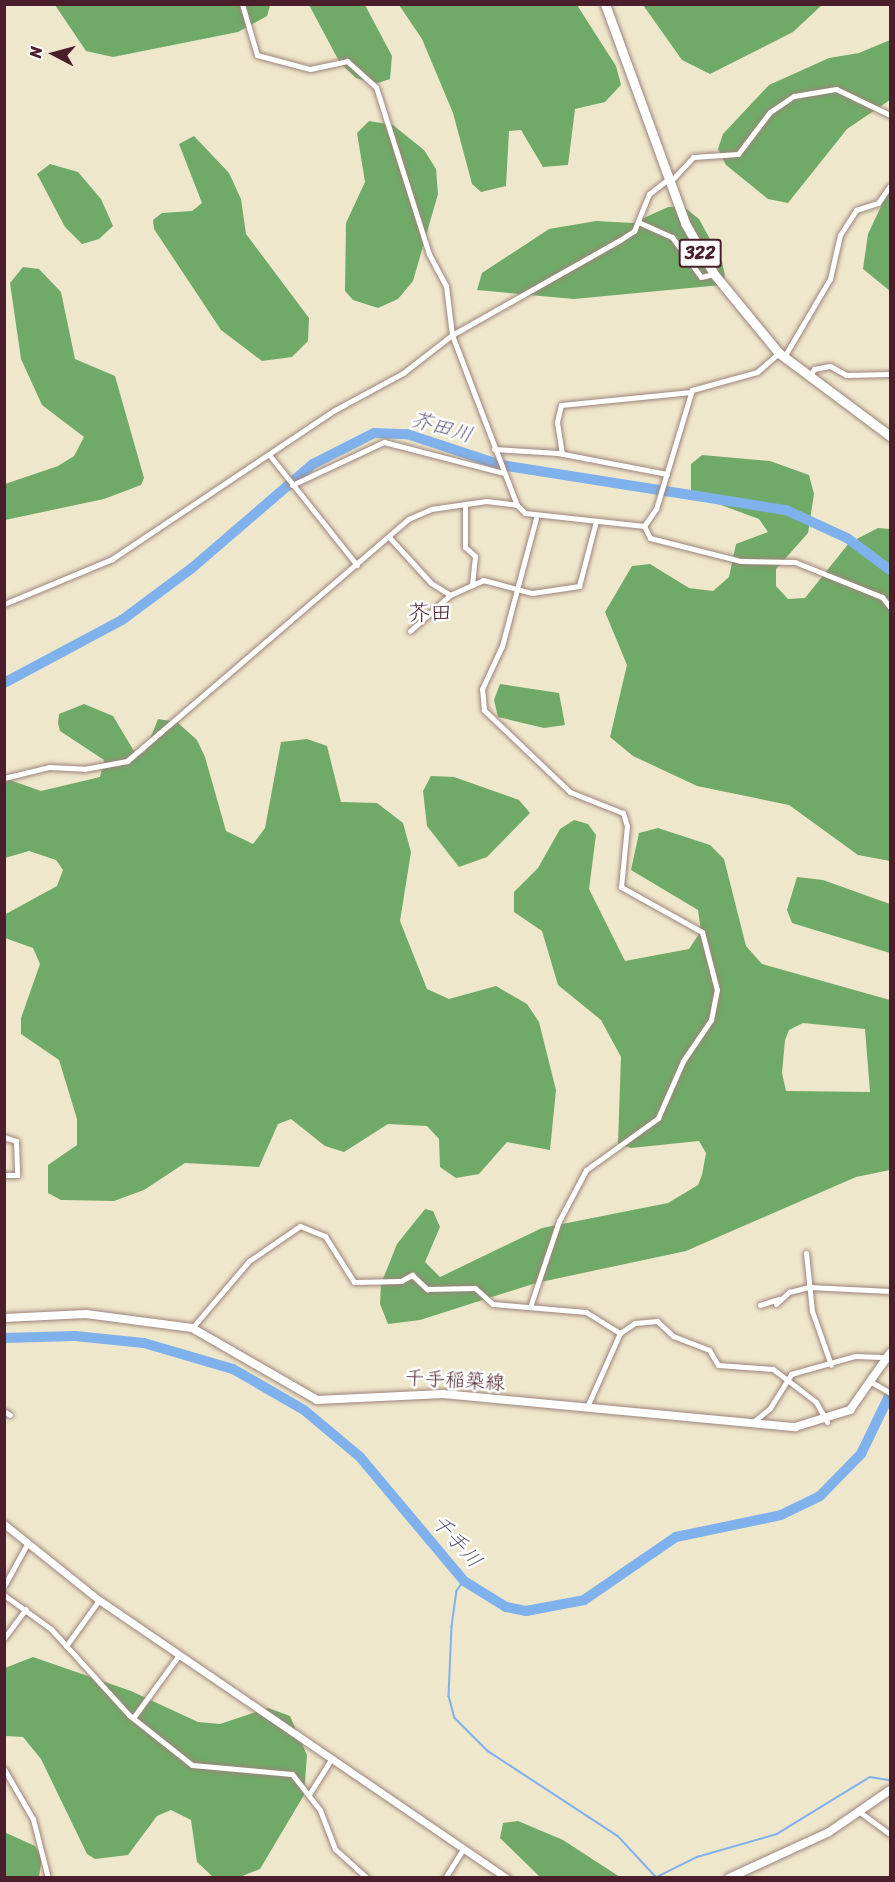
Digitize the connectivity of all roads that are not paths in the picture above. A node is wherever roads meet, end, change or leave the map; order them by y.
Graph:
1 (242, 4) edge
2 (605, 4) edge
3 (891, 115) edge
4 (668, 181) junction
5 (891, 186) edge
6 (638, 222) junction
7 (714, 274) junction
8 (452, 335) junction
9 (782, 355) junction
10 (891, 374) edge
11 (809, 379) junction
12 (691, 392) junction
13 (891, 436) edge
14 (494, 449) junction
15 (562, 454) junction
16 (271, 457) junction
17 (504, 472) junction
18 (667, 474) junction
19 (292, 485) junction
20 (517, 505) junction
21 (465, 506) junction
22 (536, 518) junction
23 (596, 521) junction
24 (644, 526) junction
25 (388, 537) junction
26 (357, 565) junction
27 (472, 584) junction
28 (516, 591) junction
29 (450, 595) junction
30 (4, 604) edge
31 (891, 607) edge
32 (410, 631) dead end
33 (4, 778) edge
34 (4, 1137) edge
35 (4, 1175) edge
36 (806, 1253) dead end
37 (809, 1287) junction
38 (891, 1291) edge
39 (760, 1305) dead end
40 (530, 1307) junction
41 (4, 1318) edge
42 (192, 1328) junction
43 (620, 1333) junction
44 (889, 1355) edge
45 (831, 1365) junction
46 (787, 1379) junction
47 (873, 1383) junction
48 (891, 1393) edge
49 (587, 1407) junction
50 (753, 1422) junction
51 (827, 1422) junction
52 (4, 1524) edge
53 (26, 1546) junction
54 (4, 1586) edge
55 (4, 1595) edge
56 (99, 1600) junction
57 (26, 1609) junction
58 (4, 1638) edge
59 (66, 1646) junction
60 (178, 1654) junction
61 (133, 1718) junction
62 (331, 1759) junction
63 (4, 1769) edge
64 (891, 1790) edge
65 (310, 1793) junction
66 (861, 1813) junction
67 (891, 1834) edge
68 (463, 1849) junction
69 (741, 1869) junction
70 (48, 1878) edge
71 (367, 1878) edge
72 (445, 1878) edge
73 (507, 1878) edge
74 (729, 1878) edge
75 (750, 1878) edge

1 - 8 street
2 - 4 highway, 322
3 - 4 street
4 - 6 street
4 - 7 highway, 322
5 - 9 street
6 - 7 street
6 - 8 street
7 - 9 highway, 322
8 - 14 street
8 - 16 street
9 - 11 highway, 322
9 - 12 street
10 - 11 street
11 - 13 highway, 322
12 - 15 street
12 - 18 street
14 - 15 street
14 - 17 street
15 - 18 street
16 - 19 street
16 - 30 street
17 - 19 street
17 - 20 street
18 - 24 street
19 - 26 street
20 - 21 street
20 - 22 street
21 - 25 street
21 - 27 street
22 - 23 street
22 - 28 street
23 - 24 street
23 - 28 street
24 - 31 street
25 - 26 street
25 - 29 street
26 - 33 street
27 - 28 street
27 - 29 street
28 - 40 street
29 - 32 street
34 - 35 street
36 - 37 street
37 - 38 street
37 - 39 street
37 - 45 street
40 - 42 street
40 - 43 street
41 - 42 main road, 千手稲築線
42 - 49 main road, 千手稲築線
43 - 46 street
43 - 49 street
44 - 45 street
44 - 47 main road, 千手稲築線
45 - 46 street
46 - 50 street
46 - 51 street
47 - 48 street
47 - 51 main road, 千手稲築線
49 - 50 main road, 千手稲築線
50 - 51 main road, 千手稲築線
52 - 53 street
53 - 54 street
53 - 56 street
55 - 57 street
56 - 59 street
56 - 60 street
57 - 58 street
57 - 59 street
59 - 61 street
60 - 61 street
60 - 62 street
61 - 65 street
62 - 65 street
62 - 68 street
63 - 70 street
64 - 66 main road
65 - 71 street
66 - 67 street
66 - 69 main road
68 - 72 street
68 - 73 street
69 - 74 main road
69 - 75 street

